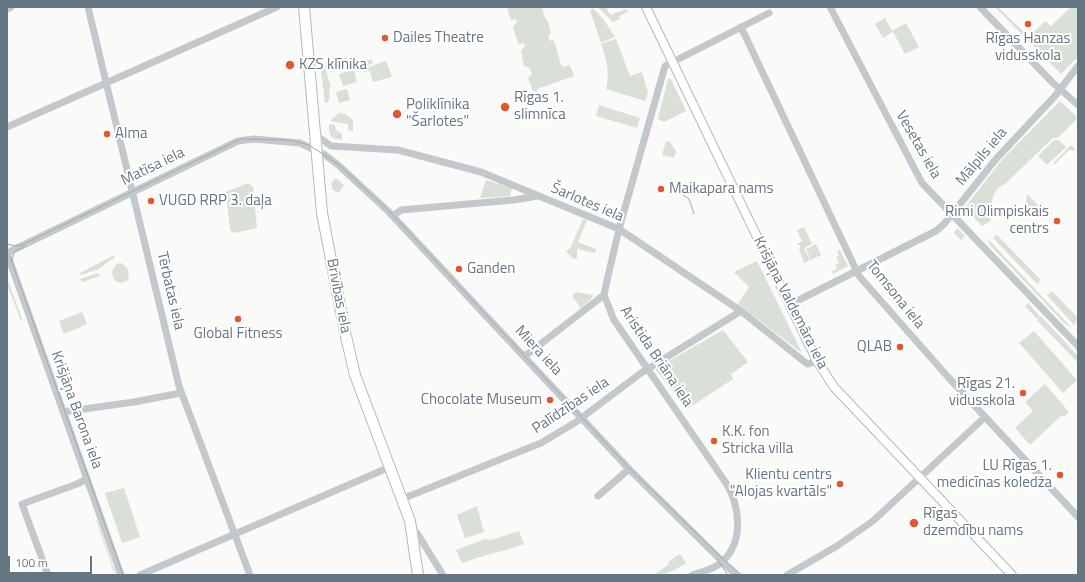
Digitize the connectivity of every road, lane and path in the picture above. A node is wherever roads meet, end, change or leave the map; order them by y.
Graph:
1 (11, 7) edge
2 (88, 7) edge
3 (277, 7) edge
4 (304, 7) edge
5 (646, 7) edge
6 (830, 7) edge
7 (980, 7) edge
8 (7, 9) edge
9 (770, 13) dead end
10 (741, 27) junction
11 (671, 61) junction
12 (1078, 66) edge
13 (106, 82) junction
14 (1061, 88) junction
15 (1078, 105) edge
16 (7, 127) edge
17 (316, 135) junction
18 (316, 150) junction
19 (132, 191) junction
20 (539, 196) junction
21 (951, 215) junction
22 (393, 216) junction
23 (619, 229) junction
24 (7, 253) edge
25 (857, 271) junction
26 (604, 296) junction
27 (789, 305) junction
28 (741, 311) junction
29 (1078, 346) edge
30 (525, 356) junction
31 (817, 361) junction
32 (648, 369) junction
33 (181, 393) junction
34 (63, 412) junction
35 (582, 417) junction
36 (985, 417) junction
37 (390, 467) junction
38 (629, 469) junction
39 (920, 478) junction
40 (87, 479) junction
41 (598, 496) dead end
42 (402, 499) junction
43 (1078, 517) edge
44 (413, 530) junction
45 (234, 534) junction
46 (722, 562) junction
47 (48, 575) edge
48 (121, 575) edge
49 (140, 575) edge
50 (250, 575) edge
51 (418, 575) edge
52 (443, 575) edge
53 (692, 575) edge
54 (736, 575) edge
55 (788, 575) edge
56 (1012, 575) edge

1 - 8 street
2 - 13 street, Tērbatas iela
3 - 13 street
4 - 17 highway, Brīvības iela
5 - 11 main road, Krišjāņa Valdemāra iela
6 - 21 street, Vesetas iela
7 - 14 street
9 - 10 street
10 - 11 street
10 - 25 street, Tomsona iela
11 - 23 street, Aristida Briāna iela
11 - 27 main road, Krišjāņa Valdemāra iela
12 - 14 street, Mālpils iela
13 - 16 street
13 - 19 street, Tērbatas iela
14 - 15 street
14 - 21 street, Mālpils iela
17 - 18 highway, Brīvības iela
17 - 20 street, Šarlotes iela
18 - 19 street, Matīsa iela
18 - 22 street, Miera iela
18 - 37 highway, Brīvības iela
19 - 24 street, Matīsa iela
19 - 33 street, Tērbatas iela
20 - 22 street
20 - 23 street, Šarlotes iela
21 - 25 street, Mālpils iela
21 - 29 street, Vesetas iela
22 - 30 street, Miera iela
23 - 26 street, Aristida Briāna iela
23 - 28 street, Šarlotes iela
24 - 34 street, Krišjāņa Barona iela
25 - 27 street, Mālpils iela
25 - 36 street, Tomsona iela
26 - 30 street
26 - 32 street, Aristida Briāna iela
27 - 31 main road, Krišjāņa Valdemāra iela
28 - 31 street, Šarlotes iela
28 - 32 street, Palīdzības iela
30 - 35 street, Miera iela
31 - 39 main road, Krišjāņa Valdemāra iela
32 - 35 street, Palīdzības iela
32 - 46 street, Aristida Briāna iela
33 - 34 street
33 - 45 street, Tērbatas iela
34 - 40 street, Krišjāņa Barona iela
35 - 38 street, Miera iela
35 - 42 street, Palīdzības iela
36 - 39 street
36 - 43 street, Tomsona iela
37 - 42 highway, Brīvības iela
37 - 45 street
38 - 41 street
38 - 46 street, Miera iela
39 - 55 street
39 - 56 main road, Krišjāņa Valdemāra iela
40 - 47 street
40 - 48 street, Krišjāņa Barona iela
42 - 44 highway, Brīvības iela
44 - 51 highway, Brīvības iela
44 - 52 street
45 - 49 street
45 - 50 street, Tērbatas iela
46 - 53 street
46 - 54 street, Miera iela

